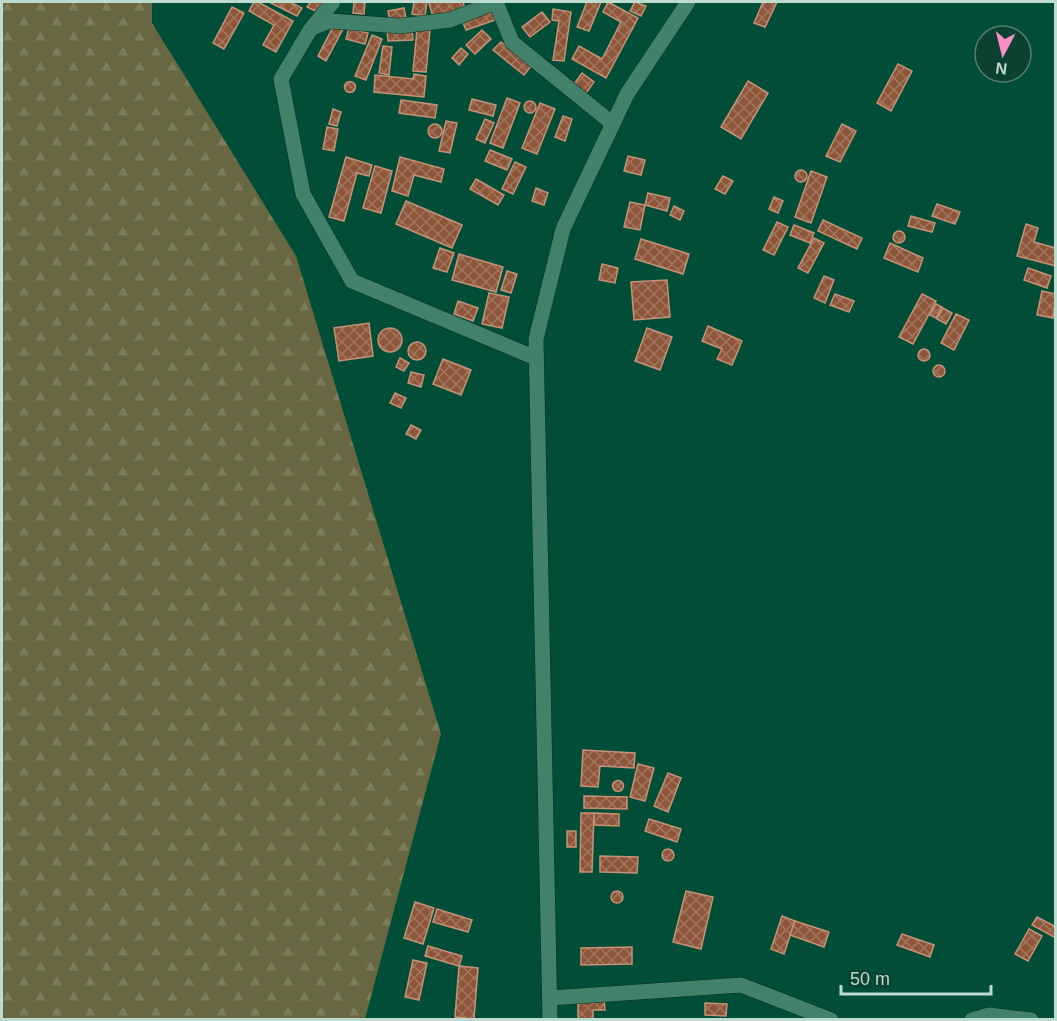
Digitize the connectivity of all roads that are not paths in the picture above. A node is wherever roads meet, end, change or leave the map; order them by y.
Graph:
1 (333, 2) edge
2 (496, 2) edge
3 (688, 2) edge
4 (310, 30) junction
5 (613, 124) junction
6 (536, 358) junction
7 (550, 998) junction
8 (550, 1020) edge
9 (831, 1020) edge
10 (972, 1020) edge
11 (1031, 1020) edge

1 - 4 street
2 - 4 street
2 - 5 street
3 - 5 street
4 - 6 street
5 - 6 street
6 - 7 street
7 - 8 street
7 - 9 street
10 - 11 street

